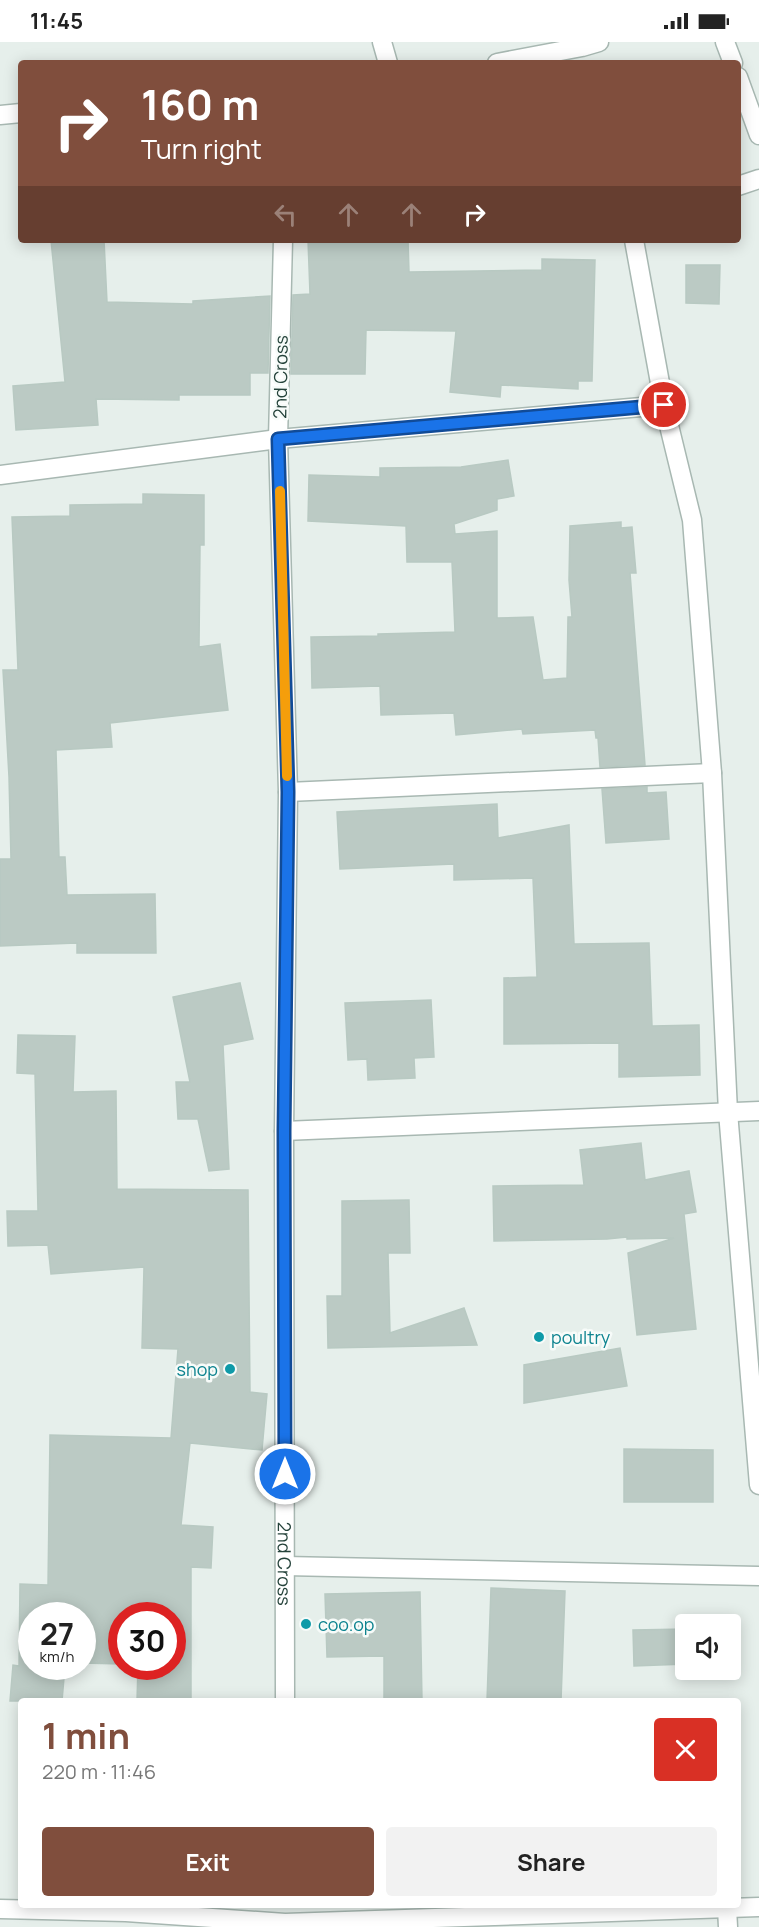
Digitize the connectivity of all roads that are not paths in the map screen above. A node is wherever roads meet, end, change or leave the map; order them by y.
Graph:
1 (382, 42) edge
2 (725, 42) edge
3 (589, 51) edge
4 (387, 60) edge
5 (520, 60) edge
6 (732, 60) edge
7 (741, 85) edge
8 (18, 113) edge
9 (0, 115) edge
10 (759, 135) edge
11 (759, 179) edge
12 (741, 185) edge
13 (283, 243) edge
14 (635, 243) edge
15 (664, 405) junction
16 (278, 439) junction
17 (0, 475) edge
18 (712, 773) junction
19 (288, 792) junction
20 (759, 1111) edge
21 (728, 1112) junction
22 (284, 1131) junction
23 (759, 1485) edge
24 (285, 1566) junction
25 (759, 1576) edge
26 (285, 1698) edge
27 (759, 1907) edge
28 (727, 1908) joint
29 (741, 1908) edge
30 (0, 1909) edge
31 (285, 1918) edge
32 (728, 1927) edge

1 - 4 street
2 - 6 street
3 - 5 street
7 - 10 street
8 - 9 street
11 - 12 street
13 - 16 street, 2nd Cross
14 - 15 street
15 - 16 street
15 - 18 street
16 - 17 street
16 - 19 street, 2nd Cross
18 - 19 street
18 - 21 street
19 - 22 street, 2nd Cross
20 - 21 street
21 - 22 street
21 - 23 street
22 - 24 street, 2nd Cross
24 - 25 street
24 - 26 street, 2nd Cross
27 - 29 street
28 - 31 street
28 - 32 street
30 - 31 street

